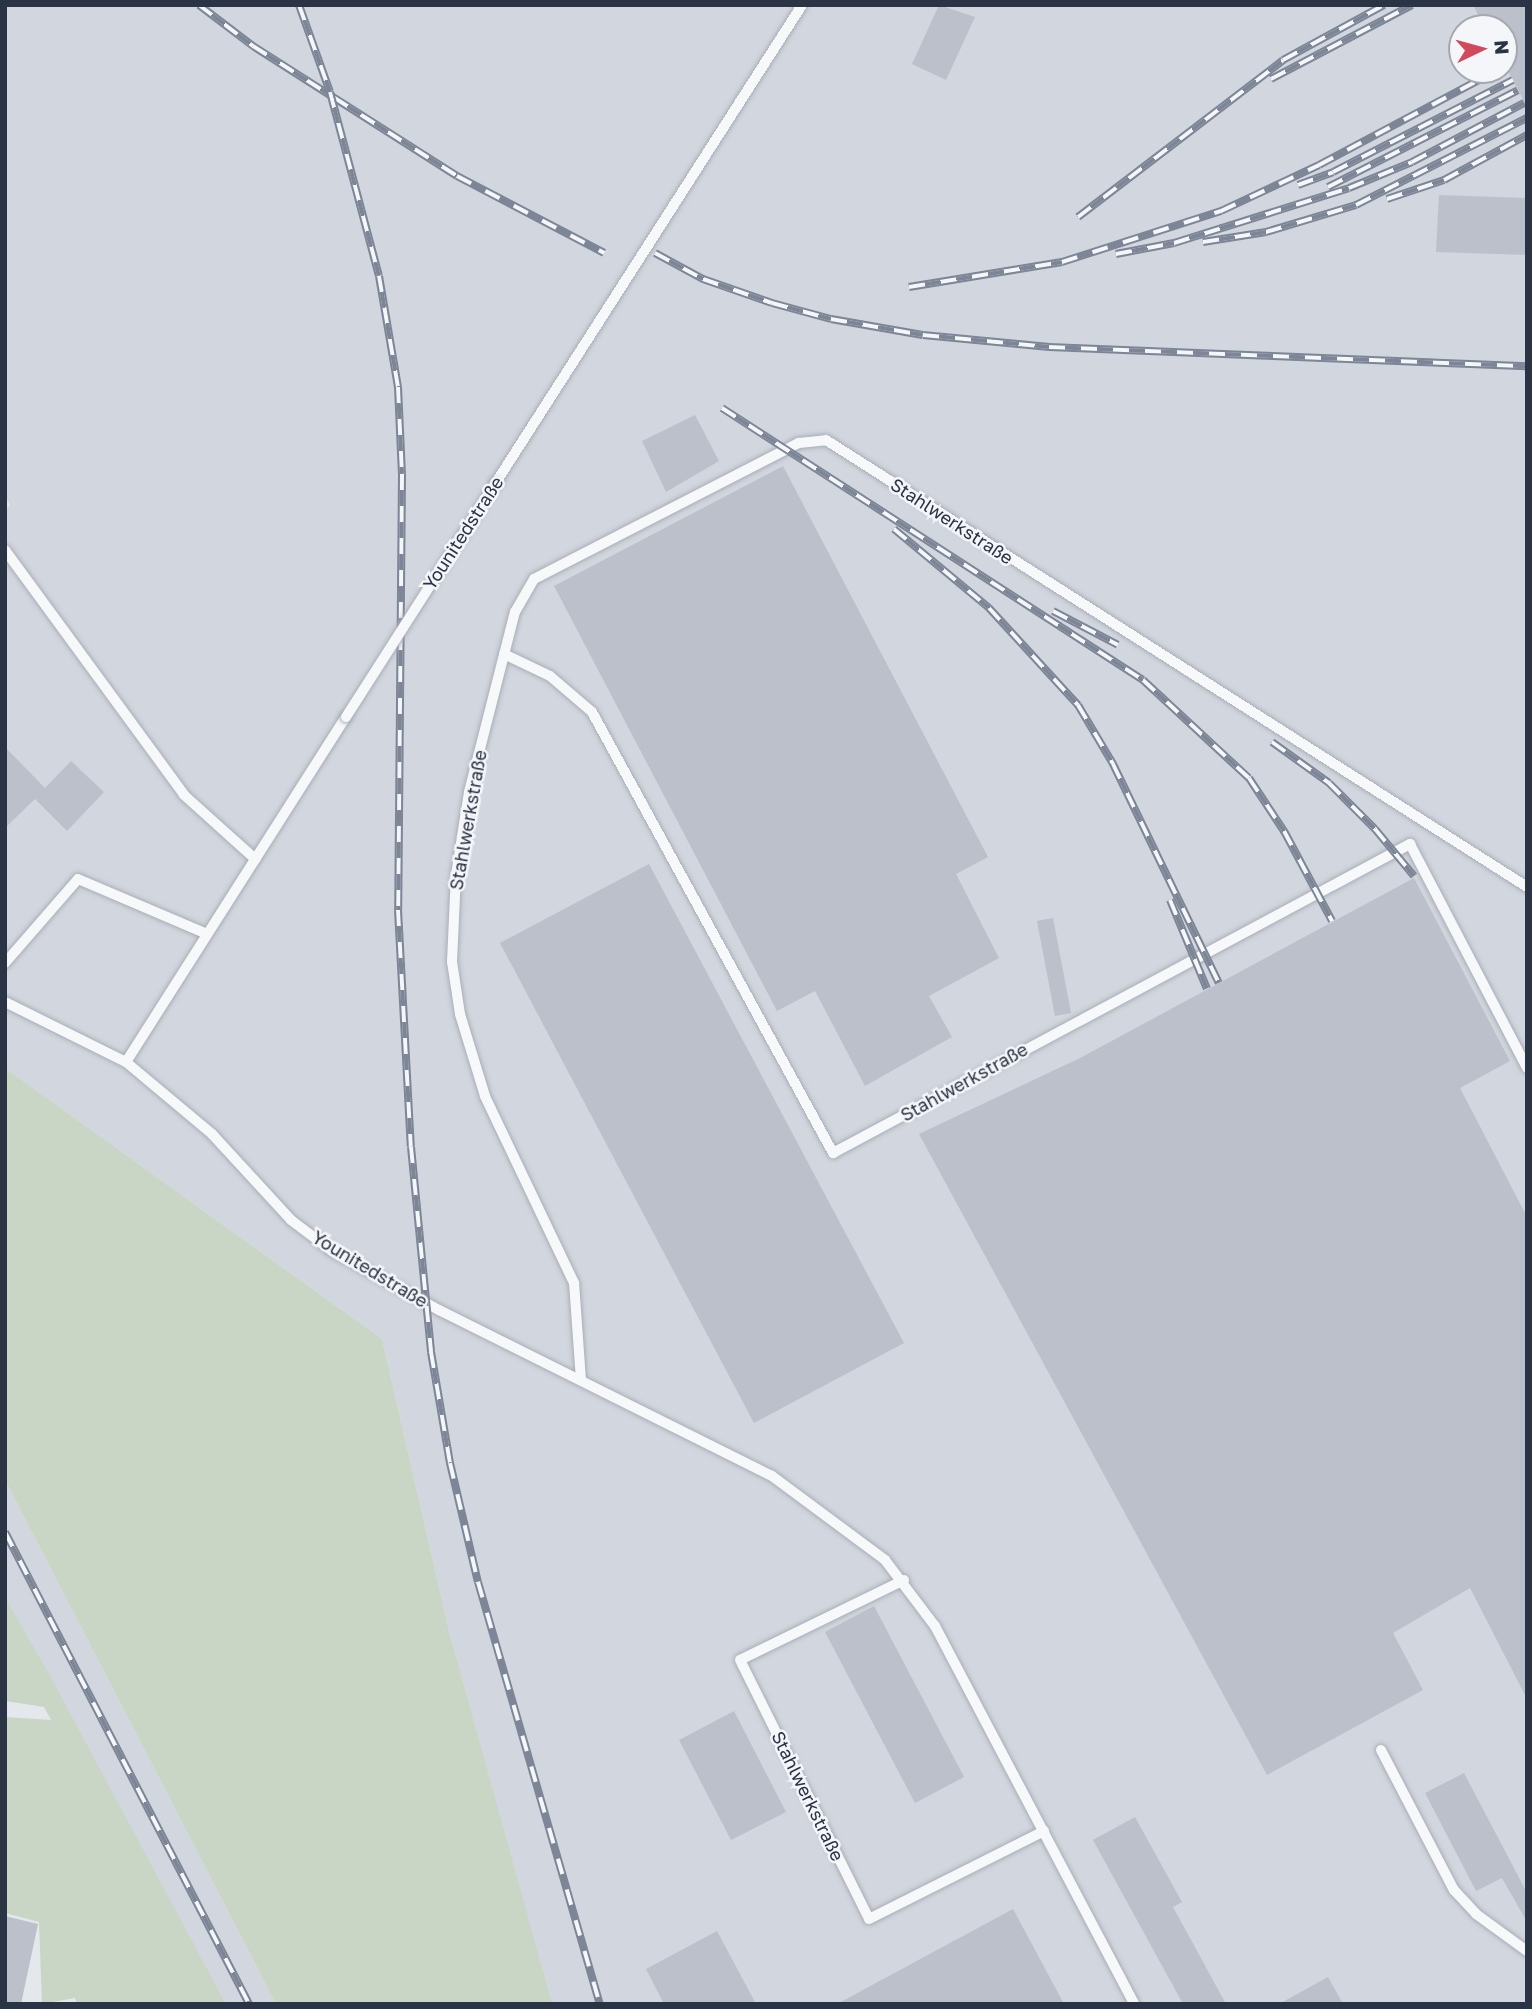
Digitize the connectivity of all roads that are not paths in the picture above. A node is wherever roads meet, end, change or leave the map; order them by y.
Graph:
1 (802, 5) edge
2 (5, 550) edge
3 (504, 654) junction
4 (255, 859) junction
5 (1527, 887) edge
6 (207, 934) junction
7 (5, 963) edge
8 (5, 1002) edge
9 (126, 1062) junction
10 (1527, 1068) edge
11 (582, 1380) junction
12 (904, 1580) junction
13 (1381, 1751) dead end
14 (1044, 1831) junction
15 (1527, 1951) edge
16 (1134, 2004) edge

1 - 4 lane, Younitedstraße, bridge
2 - 4 lane
3 - 5 lane, Stahlwerkstraße
3 - 10 lane, Stahlwerkstraße
3 - 11 lane, Stahlwerkstraße
4 - 6 lane, Younitedstraße
6 - 7 lane
6 - 9 lane, Younitedstraße
8 - 9 lane, Younitedstraße
9 - 11 lane, Younitedstraße
11 - 12 lane
12 - 14 lane
12 - 14 lane, Stahlwerkstraße
13 - 15 lane
14 - 16 lane

